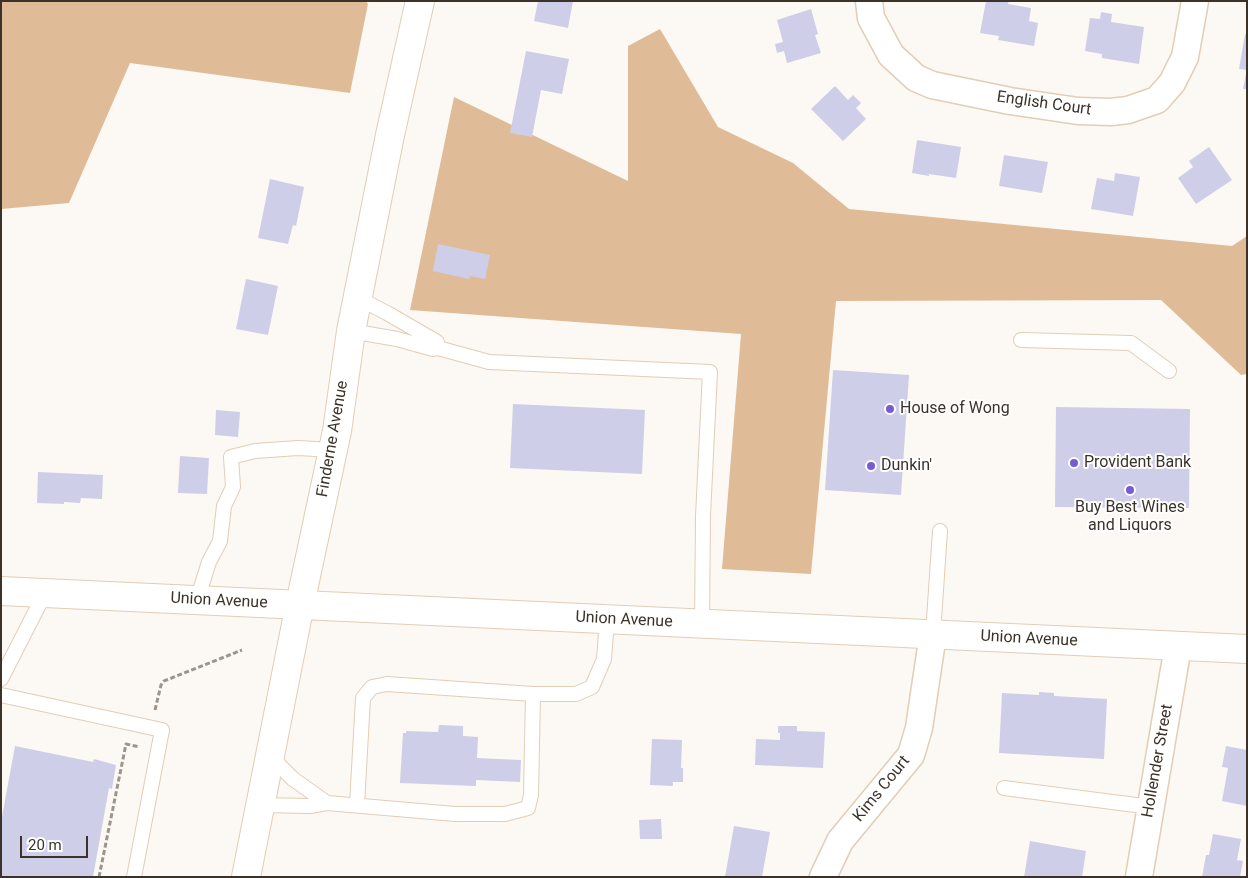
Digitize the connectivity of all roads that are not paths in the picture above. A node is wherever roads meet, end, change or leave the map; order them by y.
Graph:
1 (420, 1) edge
2 (870, 1) edge
3 (1195, 1) edge
4 (358, 298) junction
5 (351, 332) junction
6 (1021, 340) dead end
7 (438, 348) junction
8 (1169, 371) dead end
9 (333, 450) junction
10 (940, 531) dead end
11 (1, 592) edge
12 (45, 593) junction
13 (197, 600) junction
14 (300, 604) junction
15 (607, 619) junction
16 (702, 623) junction
17 (933, 634) junction
18 (1178, 646) junction
19 (1247, 648) edge
20 (1, 679) edge
21 (533, 694) junction
22 (1, 695) edge
23 (270, 756) junction
24 (1004, 788) dead end
25 (327, 803) junction
26 (260, 805) junction
27 (356, 806) junction
28 (1151, 807) junction
29 (134, 877) edge
30 (246, 877) edge
31 (824, 877) edge
32 (1139, 877) edge

1 - 4 street, Finderne Avenue
2 - 3 street, English Court
4 - 5 street, Finderne Avenue
4 - 7 lane
5 - 7 lane
5 - 9 street, Finderne Avenue
6 - 8 lane
7 - 16 lane
9 - 13 lane
9 - 14 street, Finderne Avenue
10 - 17 lane
11 - 12 street, Union Avenue
12 - 13 street, Union Avenue
12 - 20 lane
13 - 14 street, Union Avenue
14 - 15 street, Union Avenue
14 - 23 street, Finderne Avenue
15 - 16 street, Union Avenue
15 - 21 lane
16 - 17 street, Union Avenue
17 - 18 street, Union Avenue
17 - 31 street, Kims Court
18 - 19 street, Union Avenue
18 - 28 street, Hollender Street
21 - 27 lane
21 - 27 lane
22 - 29 lane
23 - 25 lane
23 - 26 street, Finderne Avenue
24 - 28 lane
25 - 26 lane
25 - 27 lane
26 - 30 street, Finderne Avenue
28 - 32 street, Hollender Street

